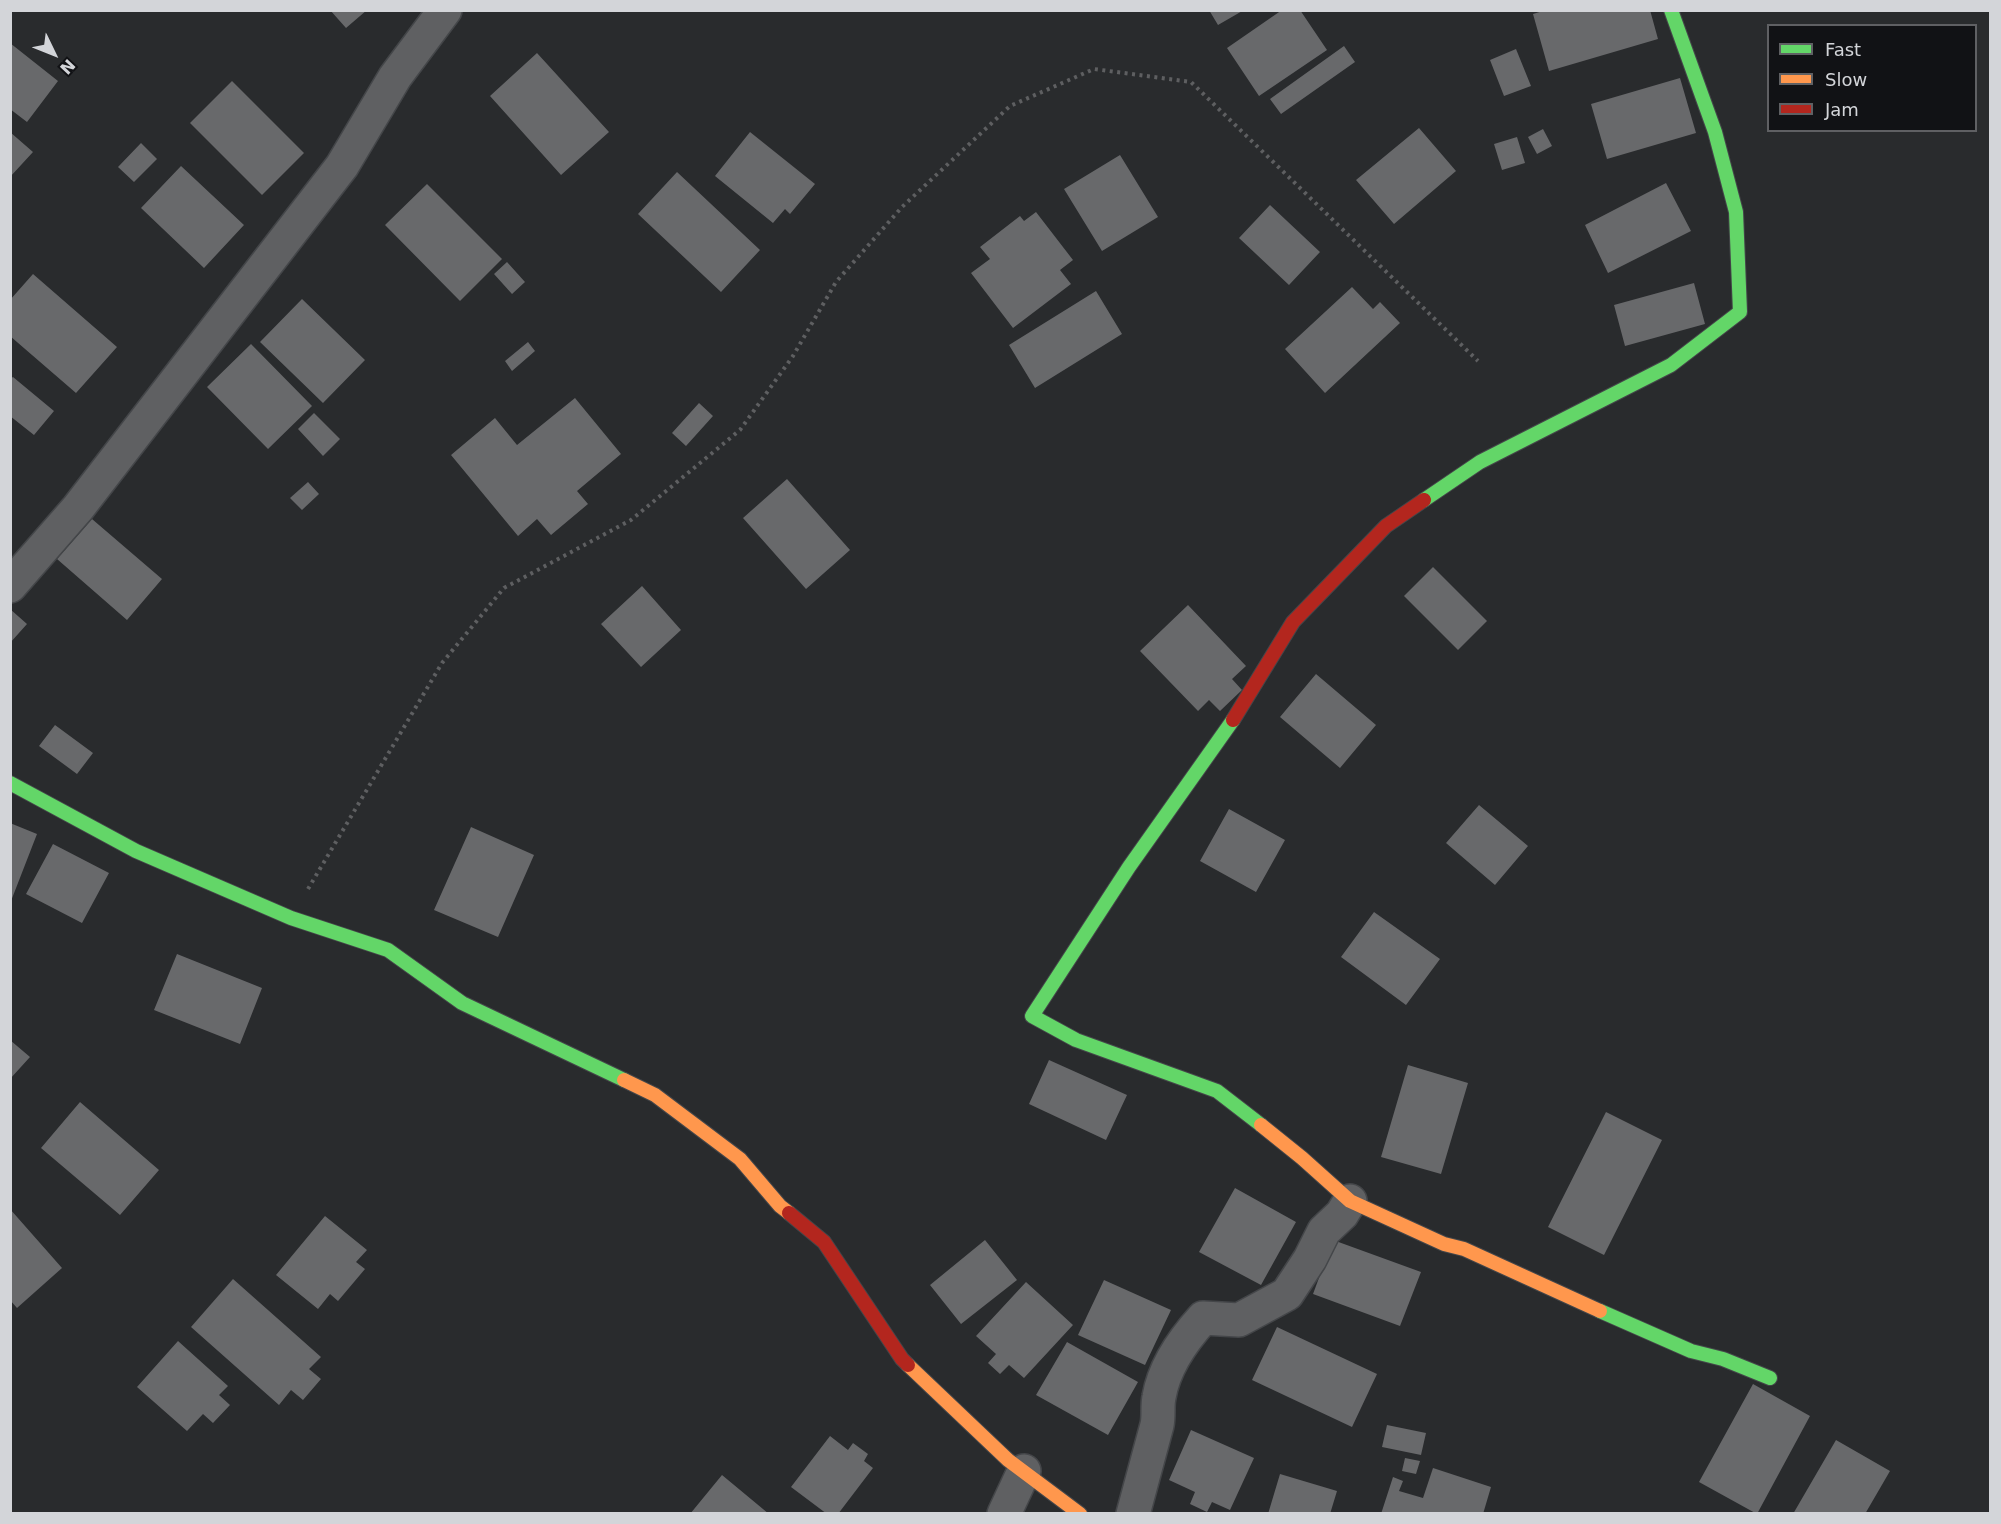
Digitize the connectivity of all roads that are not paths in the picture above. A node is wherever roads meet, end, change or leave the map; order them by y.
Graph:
1 (446, 10) edge
2 (1671, 10) edge
3 (10, 586) edge
4 (10, 783) edge
5 (1350, 1201) junction
6 (1770, 1378) dead end
7 (1024, 1471) junction
8 (1004, 1514) edge
9 (1080, 1514) edge
10 (1133, 1514) edge

1 - 3 street
2 - 5 street
4 - 7 street
5 - 6 street
5 - 10 street
7 - 8 street
7 - 9 street

